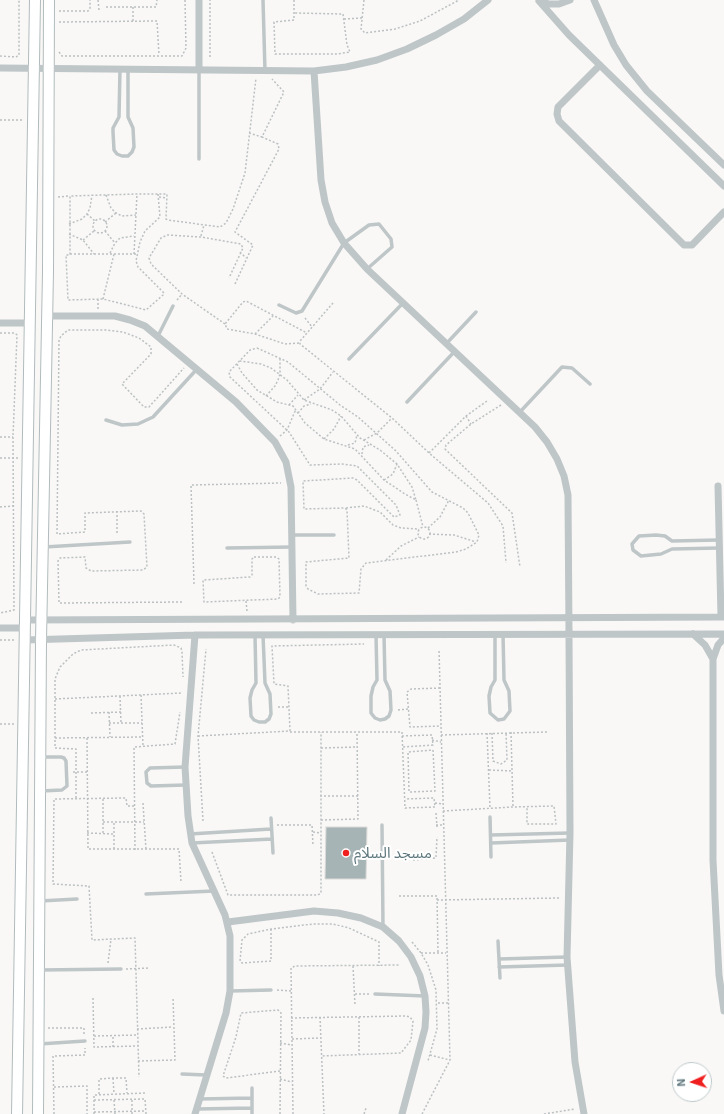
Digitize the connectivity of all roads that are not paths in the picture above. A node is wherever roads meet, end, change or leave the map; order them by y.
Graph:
1 (35, 0) edge
2 (49, 0) edge
3 (199, 0) edge
4 (263, 0) edge
5 (488, 0) edge
6 (570, 0) edge
7 (594, 0) edge
8 (538, 1) edge
9 (600, 65) junction
10 (0, 68) edge
11 (33, 68) junction
12 (49, 69) junction
13 (120, 69) junction
14 (128, 69) junction
15 (199, 70) junction
16 (265, 71) junction
17 (314, 71) junction
18 (199, 159) dead end
19 (724, 166) edge
20 (724, 186) edge
21 (724, 212) edge
22 (344, 243) junction
23 (367, 269) junction
24 (30, 272) junction
25 (48, 272) junction
26 (403, 303) junction
27 (279, 305) dead end
28 (173, 306) dead end
29 (476, 312) dead end
30 (48, 316) junction
31 (0, 323) edge
32 (29, 323) junction
33 (158, 336) junction
34 (446, 344) junction
35 (455, 351) junction
36 (349, 359) dead end
37 (197, 368) junction
38 (590, 384) dead end
39 (28, 388) junction
40 (46, 388) junction
41 (407, 402) dead end
42 (519, 412) junction
43 (106, 420) dead end
44 (718, 486) dead end
45 (292, 535) junction
46 (334, 535) dead end
47 (719, 540) junction
48 (130, 542) dead end
49 (43, 547) junction
50 (292, 547) junction
51 (227, 548) dead end
52 (719, 548) junction
53 (569, 617) junction
54 (723, 617) edge
55 (42, 620) junction
56 (293, 620) junction
57 (26, 624) junction
58 (0, 628) edge
59 (569, 633) junction
60 (376, 634) junction
61 (384, 634) junction
62 (494, 634) junction
63 (502, 634) junction
64 (693, 634) junction
65 (724, 634) edge
66 (195, 635) junction
67 (255, 635) junction
68 (263, 635) junction
69 (724, 638) edge
70 (25, 640) junction
71 (41, 640) junction
72 (713, 659) junction
73 (40, 757) junction
74 (185, 767) junction
75 (186, 785) junction
76 (40, 791) junction
77 (490, 817) dead end
78 (271, 818) dead end
79 (382, 825) dead end
80 (271, 827) junction
81 (190, 834) junction
82 (490, 835) junction
83 (570, 837) junction
84 (272, 839) junction
85 (192, 843) junction
86 (491, 843) junction
87 (273, 853) dead end
88 (491, 857) dead end
89 (214, 891) junction
90 (146, 894) dead end
91 (77, 899) dead end
92 (39, 901) junction
93 (228, 922) junction
94 (383, 927) junction
95 (498, 941) dead end
96 (568, 957) junction
97 (499, 959) junction
98 (568, 965) junction
99 (499, 967) junction
100 (121, 969) dead end
101 (39, 970) junction
102 (500, 978) dead end
103 (271, 990) road end
104 (230, 991) junction
105 (375, 994) road end
106 (425, 996) junction
107 (724, 1011) edge
108 (85, 1041) dead end
109 (38, 1044) junction
110 (182, 1074) dead end
111 (206, 1075) junction
112 (252, 1088) dead end
113 (252, 1098) junction
114 (198, 1100) junction
115 (252, 1108) junction
116 (195, 1112) edge
117 (584, 1112) edge
118 (17, 1114) edge
119 (38, 1114) edge
120 (252, 1114) edge
121 (402, 1114) edge

1 - 11 street
2 - 12 street
3 - 15 street
4 - 16 lane
5 - 17 street
6 - 8 street
7 - 19 street
8 - 9 street
9 - 20 street
9 - 21 street
10 - 11 street
11 - 12 street
11 - 24 street
12 - 13 street
12 - 25 street
13 - 14 street
13 - 14 lane
14 - 15 street
15 - 16 street
15 - 18 lane
16 - 17 street
17 - 22 street
22 - 23 street
22 - 23 lane
22 - 27 lane
23 - 26 street
24 - 25 street
24 - 32 street
25 - 30 street
26 - 34 street
26 - 36 lane
28 - 33 lane
29 - 34 lane
30 - 33 street
30 - 40 street
31 - 32 street
32 - 39 street
33 - 37 street
34 - 35 street
35 - 41 lane
35 - 42 street
37 - 43 lane
37 - 45 street
38 - 42 lane
39 - 40 street
39 - 57 street
40 - 49 street
42 - 53 street
44 - 47 street
45 - 46 lane
45 - 50 street
47 - 52 street
47 - 52 lane
48 - 49 lane
49 - 55 street
50 - 51 lane
50 - 56 street
52 - 54 street
53 - 54 street
53 - 56 street
53 - 59 street
55 - 56 street
55 - 57 street
55 - 71 street
57 - 58 street
57 - 70 street
59 - 63 street
59 - 64 street
59 - 83 street
60 - 61 street
60 - 61 lane
60 - 68 street
61 - 62 street
62 - 63 street
62 - 63 lane
64 - 65 street
64 - 72 street
66 - 67 street
66 - 71 street
66 - 74 street
67 - 68 street
67 - 68 lane
69 - 72 street
70 - 71 street
70 - 118 street
71 - 73 street
72 - 107 street
73 - 76 street
73 - 76 lane
74 - 75 street
74 - 75 lane
75 - 81 street
76 - 92 street
77 - 82 lane
78 - 80 lane
79 - 94 lane
80 - 81 lane
80 - 84 lane
81 - 85 street
82 - 83 lane
82 - 86 lane
83 - 86 lane
83 - 96 street
84 - 85 lane
84 - 87 lane
85 - 89 street
86 - 88 lane
89 - 90 lane
89 - 93 street
91 - 92 lane
92 - 101 street
93 - 94 street
93 - 104 street
94 - 106 street
95 - 97 lane
96 - 97 lane
96 - 98 street
97 - 99 lane
98 - 99 lane
98 - 117 street
99 - 102 lane
100 - 101 lane
101 - 109 street
103 - 104 lane
104 - 111 street
105 - 106 lane
106 - 121 street
108 - 109 lane
109 - 119 street
110 - 111 lane
111 - 114 street
112 - 113 lane
113 - 114 lane
113 - 115 lane
114 - 116 street
115 - 116 lane
115 - 120 lane

